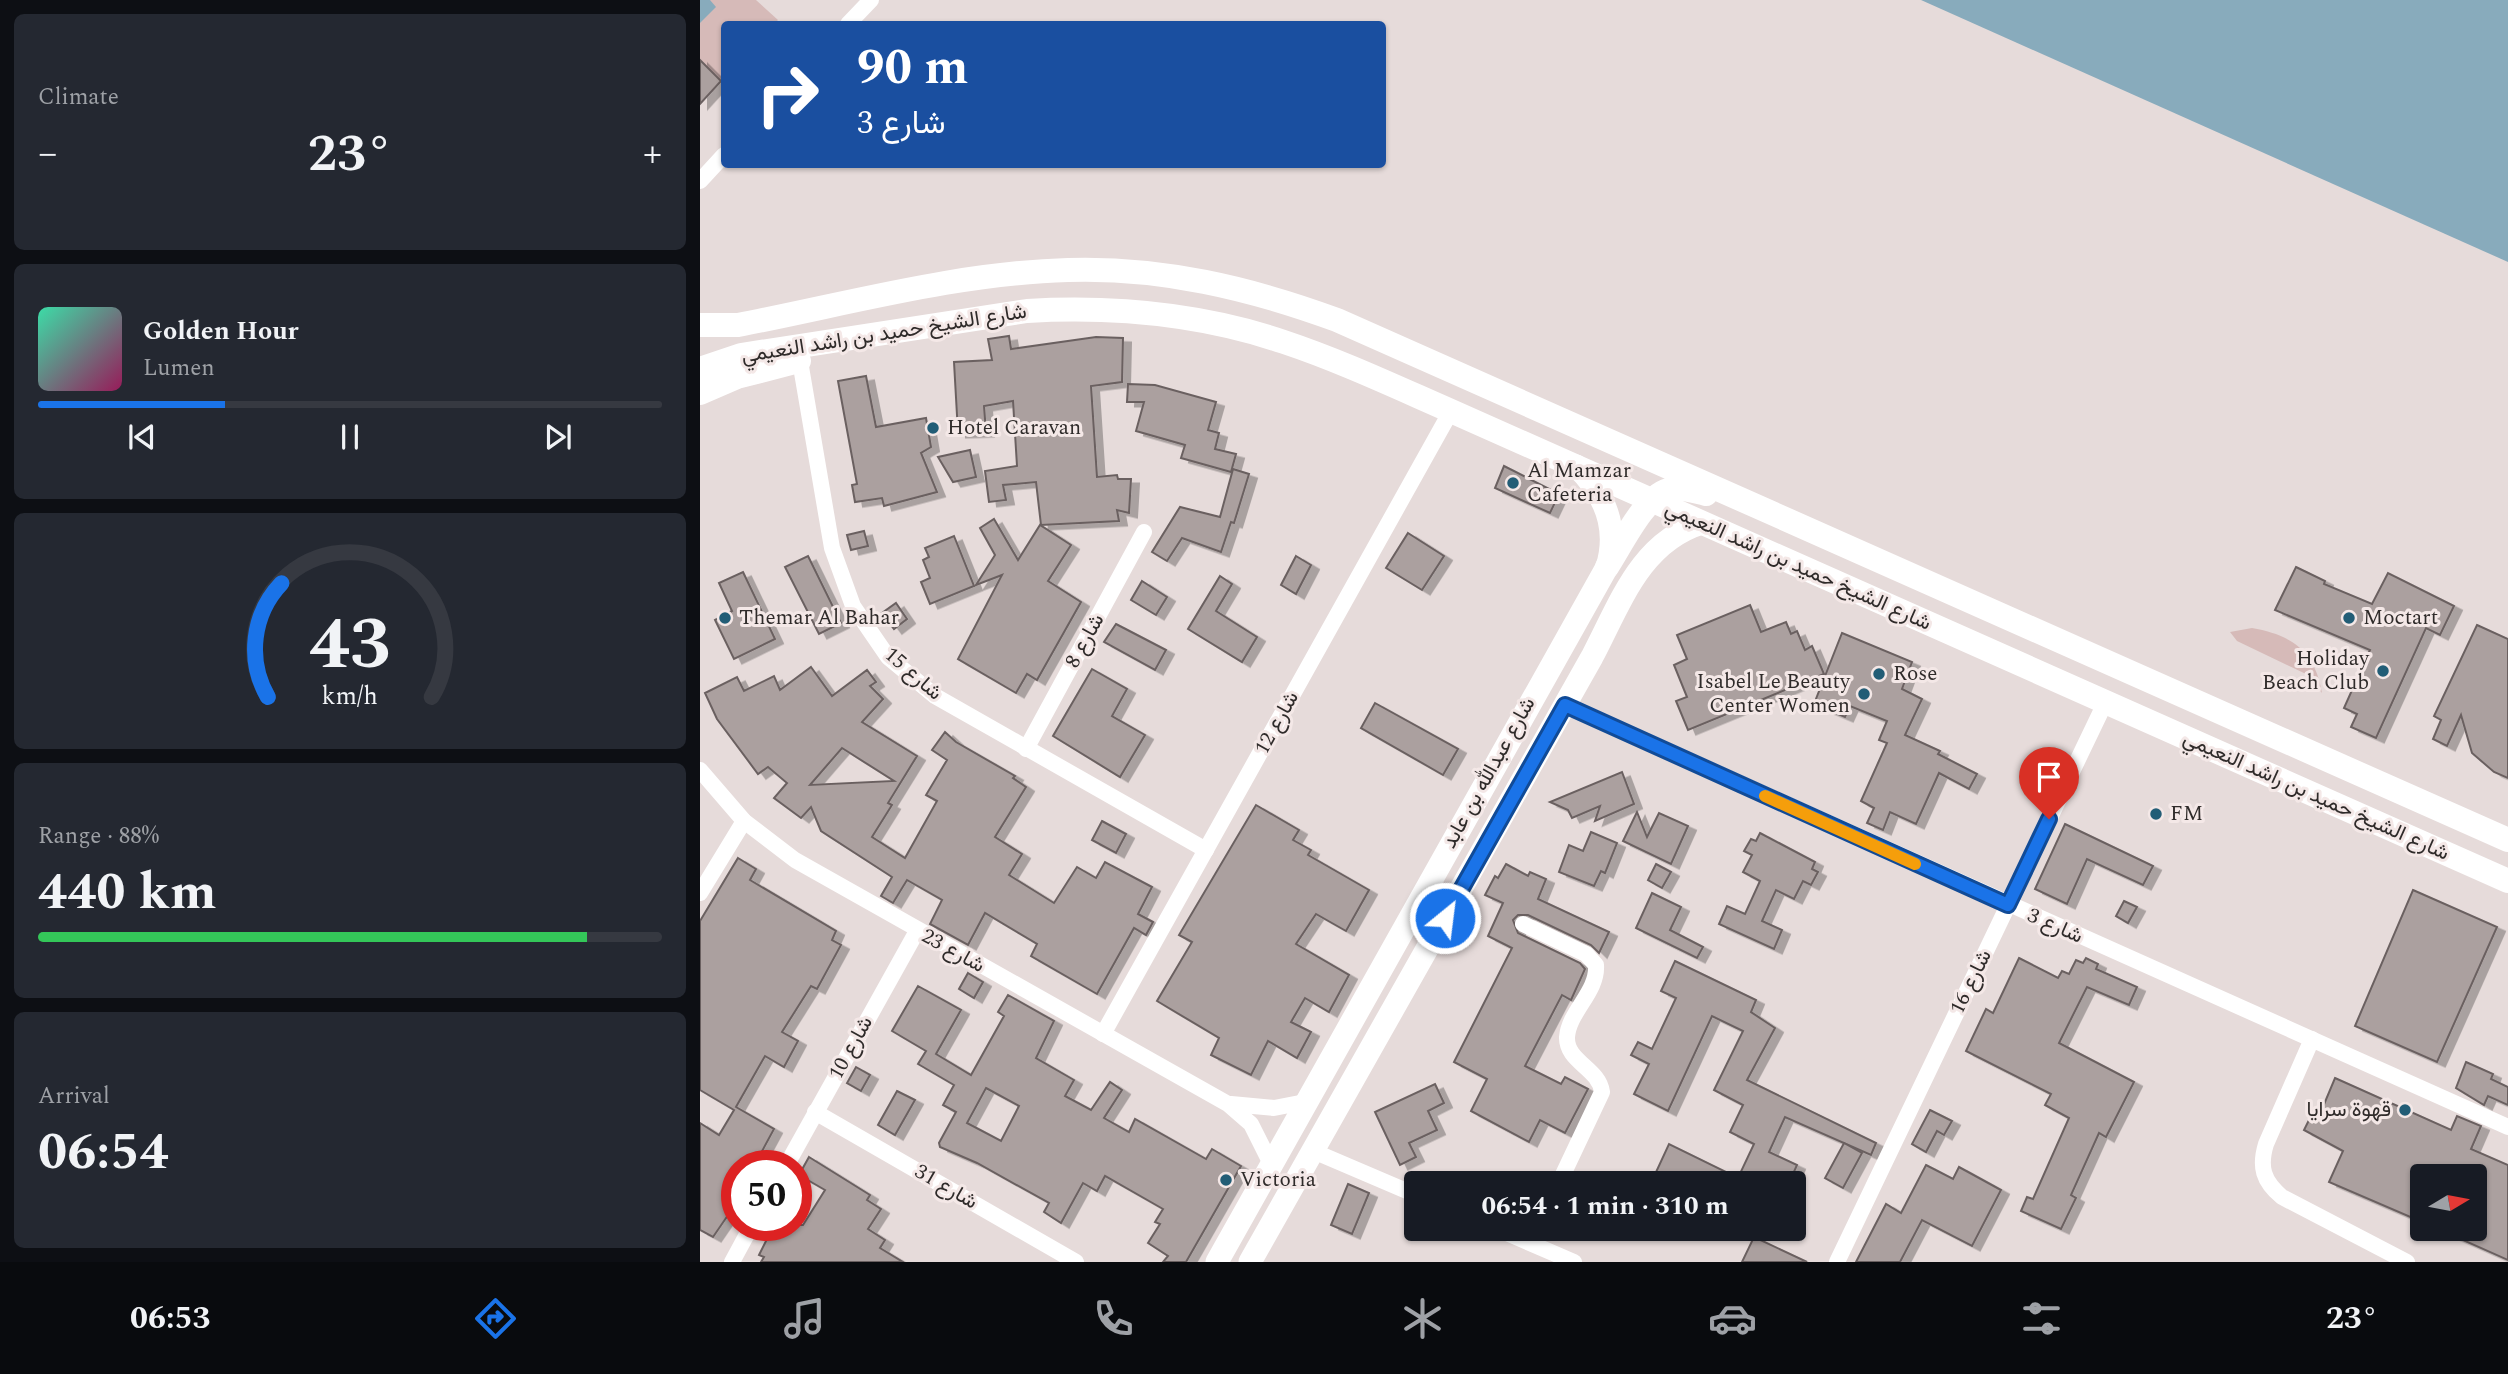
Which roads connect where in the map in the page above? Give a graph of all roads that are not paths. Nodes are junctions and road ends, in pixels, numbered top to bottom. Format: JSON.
{"nodes":[{"id":1,"x":871,"y":0,"type":"edge"},
{"id":2,"x":851,"y":21,"type":"edge"},
{"id":3,"x":721,"y":158,"type":"edge"},
{"id":4,"x":700,"y":181,"type":"edge"},
{"id":5,"x":700,"y":325,"type":"edge"},
{"id":6,"x":890,"y":330,"type":"junction"},
{"id":7,"x":800,"y":361,"type":"junction"},
{"id":8,"x":700,"y":369,"type":"edge"},
{"id":9,"x":700,"y":393,"type":"edge"},
{"id":10,"x":1451,"y":411,"type":"junction"},
{"id":11,"x":1576,"y":466,"type":"junction"},
{"id":12,"x":1737,"y":498,"type":"junction"},
{"id":13,"x":1652,"y":500,"type":"junction"},
{"id":14,"x":1702,"y":523,"type":"junction"},
{"id":15,"x":1144,"y":532,"type":"dead end"},
{"id":16,"x":1607,"y":566,"type":"junction"},
{"id":17,"x":1564,"y":639,"type":"junction"},
{"id":18,"x":1592,"y":657,"type":"junction"},
{"id":19,"x":2105,"y":703,"type":"junction"},
{"id":20,"x":1565,"y":705,"type":"junction"},
{"id":21,"x":1026,"y":750,"type":"junction"},
{"id":22,"x":700,"y":770,"type":"edge"},
{"id":23,"x":744,"y":821,"type":"junction"},
{"id":24,"x":2508,"y":840,"type":"edge"},
{"id":25,"x":1206,"y":850,"type":"junction"},
{"id":26,"x":2508,"y":881,"type":"edge"},
{"id":27,"x":700,"y":893,"type":"edge"},
{"id":28,"x":2008,"y":905,"type":"junction"},
{"id":29,"x":1523,"y":924,"type":"dead end"},
{"id":30,"x":917,"y":931,"type":"junction"},
{"id":31,"x":1103,"y":1034,"type":"junction"},
{"id":32,"x":2312,"y":1039,"type":"junction"},
{"id":33,"x":1336,"y":1045,"type":"junction"},
{"id":34,"x":1365,"y":1060,"type":"junction"},
{"id":35,"x":1305,"y":1102,"type":"junction"},
{"id":36,"x":1228,"y":1104,"type":"junction"},
{"id":37,"x":815,"y":1112,"type":"junction"},
{"id":38,"x":2508,"y":1127,"type":"edge"},
{"id":39,"x":795,"y":1150,"type":"edge"},
{"id":40,"x":1313,"y":1151,"type":"junction"},
{"id":41,"x":1271,"y":1164,"type":"junction"},
{"id":42,"x":1565,"y":1171,"type":"edge"},
{"id":43,"x":1404,"y":1190,"type":"edge"},
{"id":44,"x":1235,"y":1229,"type":"junction"},
{"id":45,"x":743,"y":1241,"type":"edge"},
{"id":46,"x":1541,"y":1241,"type":"edge"},
{"id":47,"x":1256,"y":1252,"type":"edge"},
{"id":48,"x":732,"y":1262,"type":"edge"},
{"id":49,"x":1076,"y":1262,"type":"edge"},
{"id":50,"x":1217,"y":1262,"type":"edge"},
{"id":51,"x":1574,"y":1262,"type":"edge"},
{"id":52,"x":1837,"y":1262,"type":"edge"},
{"id":53,"x":2407,"y":1262,"type":"edge"}],
"edges":[{"from":1,"to":2,"type":"street"},
{"from":3,"to":4,"type":"street"},
{"from":5,"to":12,"type":"main road","name":"شارع الشيخ حميد بن راشد النعيمي"},
{"from":6,"to":7,"type":"main road"},
{"from":6,"to":8,"type":"main road","name":"شارع الشيخ حميد بن راشد النعيمي"},
{"from":6,"to":10,"type":"main road","name":"شارع الشيخ حميد بن راشد النعيمي"},
{"from":7,"to":9,"type":"main road"},
{"from":7,"to":21,"type":"street","name":"شارع 15"},
{"from":10,"to":11,"type":"main road","name":"شارع الشيخ حميد بن راشد النعيمي"},
{"from":10,"to":25,"type":"street","name":"شارع 12"},
{"from":11,"to":13,"type":"main road","name":"شارع الشيخ حميد بن راشد النعيمي"},
{"from":11,"to":16,"type":"main road","name":"شارع عبدالله بن عابد"},
{"from":12,"to":13,"type":"main road"},
{"from":12,"to":24,"type":"main road","name":"شارع الشيخ حميد بن راشد النعيمي"},
{"from":13,"to":14,"type":"main road","name":"شارع الشيخ حميد بن راشد النعيمي"},
{"from":13,"to":16,"type":"main road"},
{"from":14,"to":18,"type":"main road","name":"شارع عبدالله بن عابد"},
{"from":14,"to":19,"type":"main road","name":"شارع الشيخ حميد بن راشد النعيمي"},
{"from":15,"to":21,"type":"street","name":"شارع 8"},
{"from":16,"to":17,"type":"main road","name":"شارع عبدالله بن عابد"},
{"from":17,"to":18,"type":"main road"},
{"from":17,"to":33,"type":"main road","name":"شارع عبدالله بن عابد"},
{"from":18,"to":20,"type":"main road","name":"شارع عبدالله بن عابد"},
{"from":19,"to":26,"type":"main road","name":"شارع الشيخ حميد بن راشد النعيمي"},
{"from":19,"to":28,"type":"street","name":"شارع 16"},
{"from":20,"to":28,"type":"street","name":"شارع 3"},
{"from":20,"to":34,"type":"main road","name":"شارع عبدالله بن عابد"},
{"from":21,"to":25,"type":"street","name":"شارع 15"},
{"from":22,"to":23,"type":"street","name":"شارع 23"},
{"from":23,"to":27,"type":"street"},
{"from":23,"to":30,"type":"street","name":"شارع 23"},
{"from":25,"to":31,"type":"street","name":"شارع 12"},
{"from":28,"to":32,"type":"street","name":"شارع 3"},
{"from":28,"to":52,"type":"street","name":"شارع 16"},
{"from":29,"to":42,"type":"street"},
{"from":30,"to":31,"type":"street","name":"شارع 23"},
{"from":30,"to":37,"type":"street","name":"شارع 10"},
{"from":31,"to":36,"type":"street","name":"شارع 23"},
{"from":32,"to":38,"type":"street","name":"شارع 3"},
{"from":32,"to":53,"type":"street"},
{"from":33,"to":34,"type":"main road"},
{"from":33,"to":35,"type":"main road","name":"شارع عبدالله بن عابد"},
{"from":34,"to":40,"type":"main road","name":"شارع عبدالله بن عابد"},
{"from":35,"to":36,"type":"street","name":"شارع 23"},
{"from":35,"to":41,"type":"main road","name":"شارع عبدالله بن عابد"},
{"from":36,"to":41,"type":"street","name":"شارع 23"},
{"from":37,"to":39,"type":"street","name":"شارع 10"},
{"from":37,"to":49,"type":"street","name":"شارع 31"},
{"from":40,"to":43,"type":"street"},
{"from":40,"to":47,"type":"main road","name":"شارع عبدالله بن عابد"},
{"from":41,"to":44,"type":"main road","name":"شارع عبدالله بن عابد"},
{"from":44,"to":47,"type":"main road"},
{"from":44,"to":50,"type":"main road","name":"شارع عبدالله بن عابد"},
{"from":45,"to":48,"type":"street"},
{"from":46,"to":51,"type":"street"}]}
